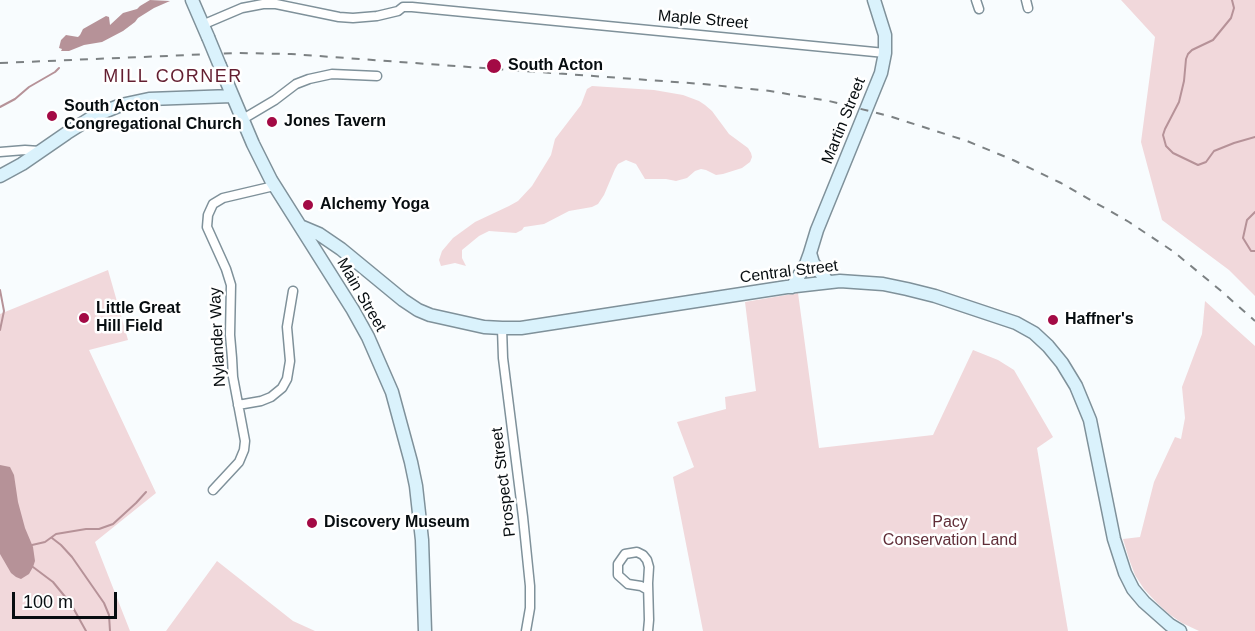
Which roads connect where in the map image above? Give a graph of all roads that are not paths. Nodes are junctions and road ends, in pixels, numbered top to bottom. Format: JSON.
{"nodes":[{"id":1,"x":192,"y":0,"type":"edge"},
{"id":2,"x":874,"y":0,"type":"edge"},
{"id":3,"x":405,"y":4,"type":"edge"},
{"id":4,"x":205,"y":31,"type":"junction"},
{"id":5,"x":885,"y":53,"type":"junction"},
{"id":6,"x":377,"y":76,"type":"dead end"},
{"id":7,"x":232,"y":96,"type":"junction"},
{"id":8,"x":243,"y":119,"type":"junction"},
{"id":9,"x":40,"y":151,"type":"junction"},
{"id":10,"x":0,"y":152,"type":"edge"},
{"id":11,"x":0,"y":176,"type":"edge"},
{"id":12,"x":274,"y":186,"type":"junction"},
{"id":13,"x":300,"y":226,"type":"junction"},
{"id":14,"x":810,"y":252,"type":"junction"},
{"id":15,"x":828,"y":282,"type":"junction"},
{"id":16,"x":792,"y":287,"type":"junction"},
{"id":17,"x":293,"y":291,"type":"dead end"},
{"id":18,"x":502,"y":328,"type":"junction"},
{"id":19,"x":238,"y":405,"type":"junction"},
{"id":20,"x":213,"y":490,"type":"dead end"},
{"id":21,"x":648,"y":590,"type":"junction"},
{"id":22,"x":425,"y":631,"type":"edge"},
{"id":23,"x":526,"y":631,"type":"edge"},
{"id":24,"x":648,"y":631,"type":"edge"},
{"id":25,"x":1180,"y":631,"type":"edge"}],
"edges":[{"from":1,"to":4,"type":"street","name":"Main Street"},
{"from":2,"to":5,"type":"street","name":"Martin Street"},
{"from":3,"to":4,"type":"street","name":"Maple Street"},
{"from":3,"to":5,"type":"street","name":"Maple Street"},
{"from":4,"to":7,"type":"street","name":"Main Street","bridge":true},
{"from":5,"to":14,"type":"street","name":"Martin Street"},
{"from":6,"to":8,"type":"street"},
{"from":7,"to":8,"type":"street","name":"Main Street"},
{"from":7,"to":9,"type":"street"},
{"from":8,"to":12,"type":"street","name":"Main Street"},
{"from":9,"to":10,"type":"street"},
{"from":9,"to":11,"type":"street"},
{"from":12,"to":13,"type":"street","name":"Main Street"},
{"from":12,"to":19,"type":"street","name":"Nylander Way"},
{"from":13,"to":18,"type":"street","name":"Central Street"},
{"from":13,"to":22,"type":"street","name":"Main Street"},
{"from":14,"to":15,"type":"street"},
{"from":14,"to":16,"type":"street","name":"Martin Street"},
{"from":15,"to":16,"type":"street","name":"Central Street"},
{"from":15,"to":25,"type":"street","name":"Central Street"},
{"from":16,"to":18,"type":"street","name":"Central Street"},
{"from":17,"to":19,"type":"street"},
{"from":18,"to":23,"type":"street","name":"Prospect Street"},
{"from":19,"to":20,"type":"street","name":"Nylander Way"},
{"from":21,"to":21,"type":"street"},
{"from":21,"to":24,"type":"street"}]}
